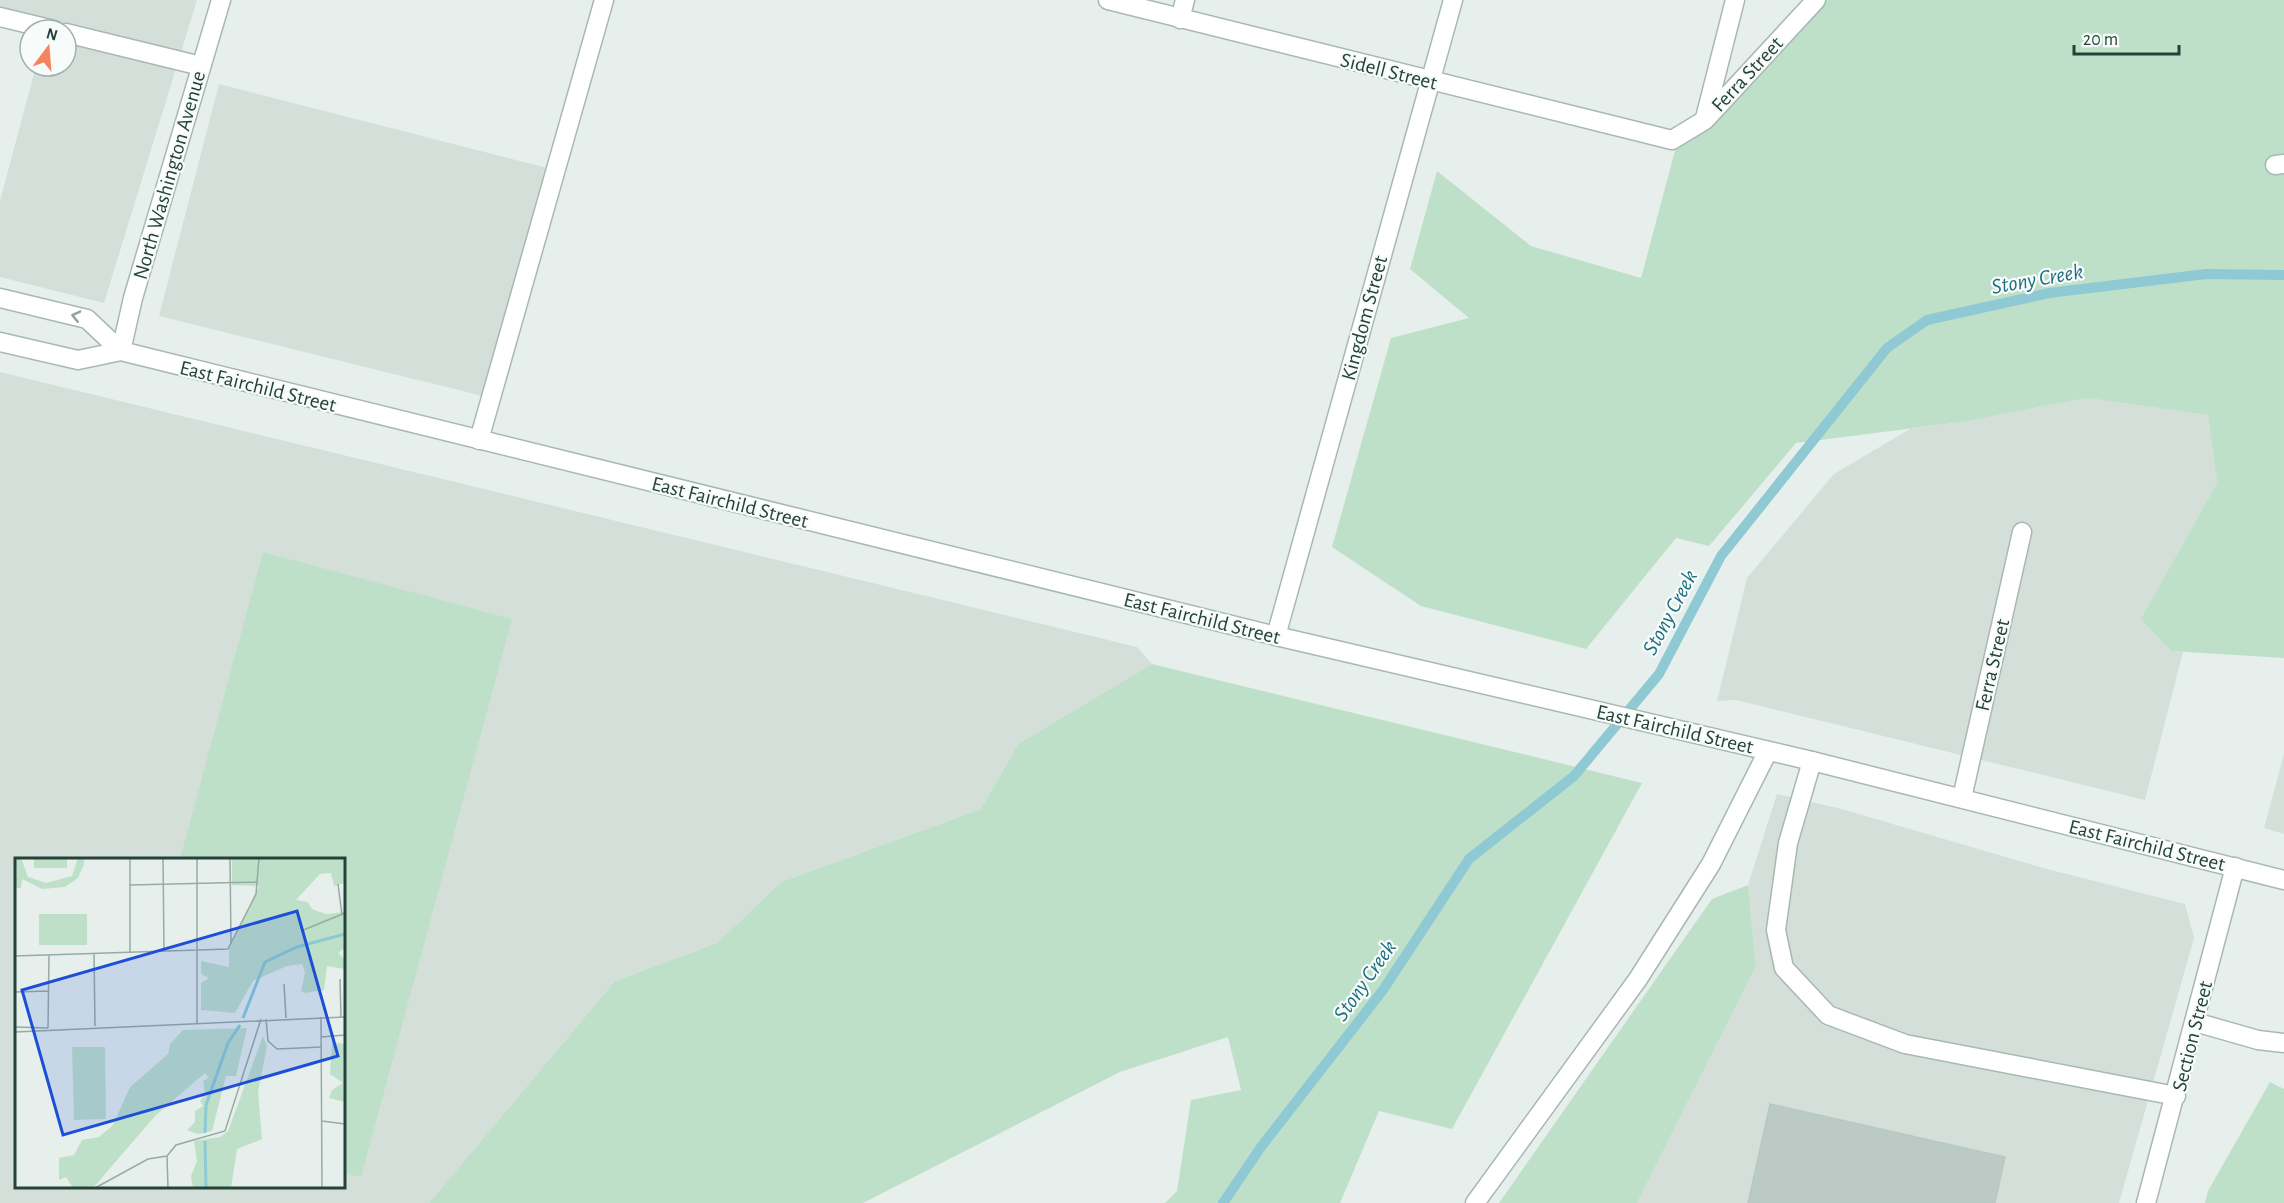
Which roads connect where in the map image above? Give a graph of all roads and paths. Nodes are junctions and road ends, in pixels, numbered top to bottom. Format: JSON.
{"nodes":[{"id":1,"x":221,"y":0,"type":"edge"},
{"id":2,"x":604,"y":0,"type":"edge"},
{"id":3,"x":1108,"y":0,"type":"edge"},
{"id":4,"x":1185,"y":0,"type":"edge"},
{"id":5,"x":1452,"y":0,"type":"edge"},
{"id":6,"x":1735,"y":0,"type":"edge"},
{"id":7,"x":1816,"y":0,"type":"edge"},
{"id":8,"x":0,"y":17,"type":"edge"},
{"id":9,"x":1180,"y":19,"type":"junction"},
{"id":10,"x":18,"y":21,"type":"edge"},
{"id":11,"x":78,"y":36,"type":"edge"},
{"id":12,"x":201,"y":66,"type":"junction"},
{"id":13,"x":1429,"y":81,"type":"junction"},
{"id":14,"x":1705,"y":120,"type":"junction"},
{"id":15,"x":1672,"y":140,"type":"joint"},
{"id":16,"x":0,"y":298,"type":"edge"},
{"id":17,"x":0,"y":342,"type":"edge"},
{"id":18,"x":121,"y":351,"type":"junction"},
{"id":19,"x":479,"y":440,"type":"junction"},
{"id":20,"x":2022,"y":532,"type":"dead end"},
{"id":21,"x":1276,"y":636,"type":"junction"},
{"id":22,"x":1768,"y":751,"type":"junction"},
{"id":23,"x":1812,"y":761,"type":"junction"},
{"id":24,"x":1962,"y":798,"type":"junction"},
{"id":25,"x":2235,"y":867,"type":"junction"},
{"id":26,"x":2284,"y":880,"type":"edge"},
{"id":27,"x":2195,"y":1022,"type":"junction"},
{"id":28,"x":2284,"y":1043,"type":"edge"},
{"id":29,"x":2176,"y":1096,"type":"junction"},
{"id":30,"x":1475,"y":1203,"type":"edge"},
{"id":31,"x":2146,"y":1203,"type":"edge"}],
"edges":[{"from":1,"to":12,"type":"street","name":"North Washington Avenue"},
{"from":2,"to":19,"type":"street"},
{"from":3,"to":9,"type":"street","name":"Sidell Street"},
{"from":4,"to":9,"type":"street"},
{"from":5,"to":13,"type":"street","name":"Kingdom Street"},
{"from":6,"to":14,"type":"street"},
{"from":7,"to":14,"type":"street","name":"Ferra Street"},
{"from":8,"to":10,"type":"street"},
{"from":9,"to":13,"type":"street","name":"Sidell Street"},
{"from":11,"to":12,"type":"street"},
{"from":12,"to":18,"type":"street","name":"North Washington Avenue"},
{"from":13,"to":15,"type":"street","name":"Sidell Street"},
{"from":13,"to":21,"type":"street","name":"Kingdom Street"},
{"from":14,"to":15,"type":"street","name":"Ferra Street"},
{"from":18,"to":16,"type":"street","name":"East Fairchild Street","one_way":true},
{"from":17,"to":18,"type":"street","name":"East Fairchild Street"},
{"from":18,"to":19,"type":"street","name":"East Fairchild Street"},
{"from":19,"to":21,"type":"street","name":"East Fairchild Street"},
{"from":20,"to":24,"type":"street","name":"Ferra Street"},
{"from":21,"to":22,"type":"street","name":"East Fairchild Street"},
{"from":22,"to":23,"type":"street","name":"East Fairchild Street"},
{"from":22,"to":30,"type":"street"},
{"from":23,"to":24,"type":"street","name":"East Fairchild Street"},
{"from":23,"to":29,"type":"street"},
{"from":24,"to":25,"type":"street","name":"East Fairchild Street"},
{"from":25,"to":26,"type":"street","name":"East Fairchild Street"},
{"from":25,"to":27,"type":"street","name":"Section Street"},
{"from":27,"to":28,"type":"street"},
{"from":27,"to":29,"type":"street","name":"Section Street"},
{"from":29,"to":31,"type":"street","name":"Section Street"}]}
